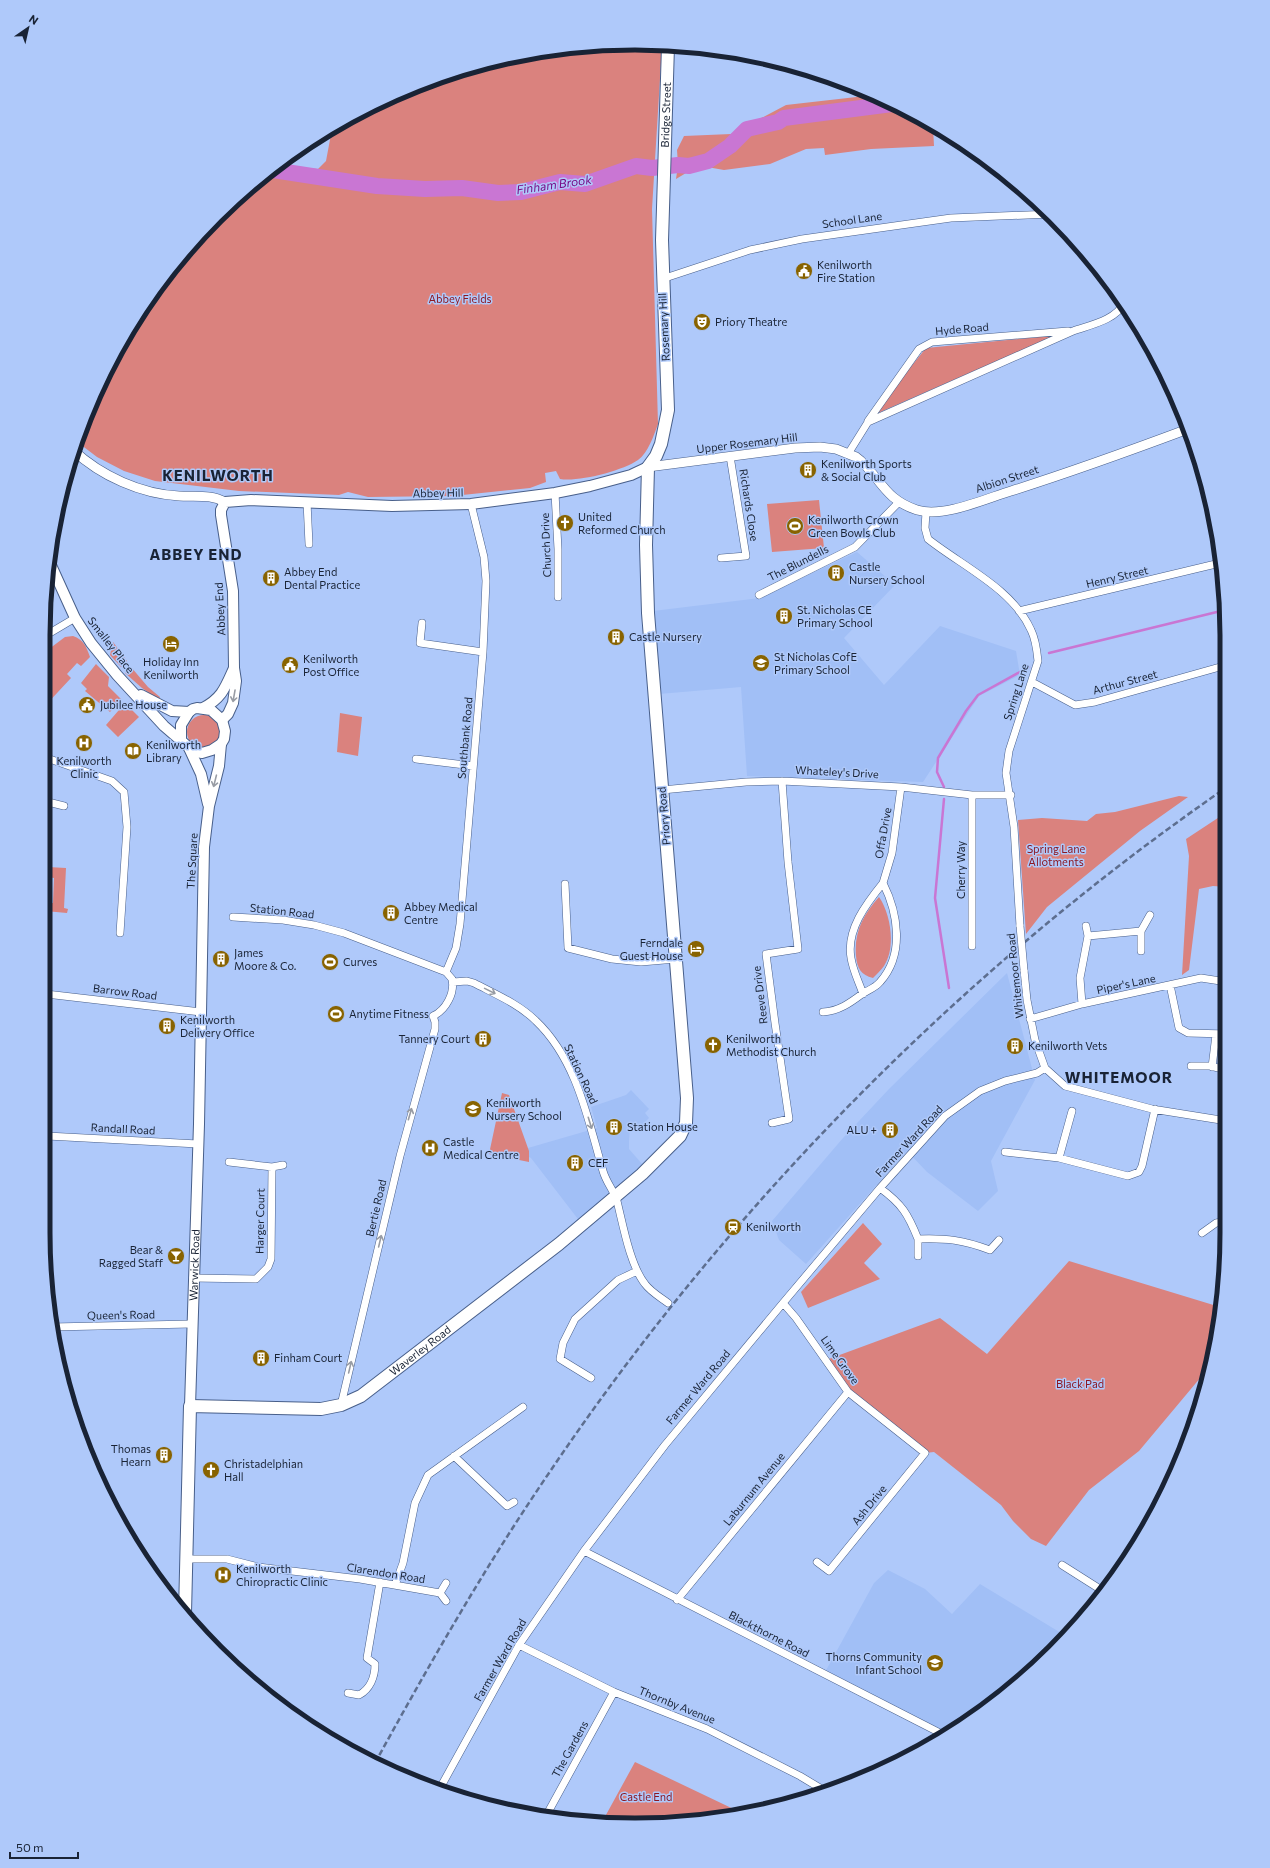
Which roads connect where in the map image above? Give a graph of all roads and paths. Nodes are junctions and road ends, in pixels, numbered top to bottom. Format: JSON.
{"nodes":[{"id":1,"x":668,"y":51,"type":"edge"},
{"id":2,"x":663,"y":182,"type":"joint"},
{"id":3,"x":1042,"y":214,"type":"edge"},
{"id":4,"x":662,"y":278,"type":"junction"},
{"id":5,"x":1120,"y":308,"type":"edge"},
{"id":6,"x":1073,"y":331,"type":"junction"},
{"id":7,"x":868,"y":422,"type":"junction"},
{"id":8,"x":1183,"y":431,"type":"edge"},
{"id":9,"x":848,"y":454,"type":"junction"},
{"id":10,"x":79,"y":455,"type":"edge"},
{"id":11,"x":730,"y":456,"type":"junction"},
{"id":12,"x":648,"y":467,"type":"junction"},
{"id":13,"x":555,"y":494,"type":"junction"},
{"id":14,"x":225,"y":502,"type":"junction"},
{"id":15,"x":307,"y":502,"type":"junction"},
{"id":16,"x":899,"y":502,"type":"junction"},
{"id":17,"x":471,"y":504,"type":"junction"},
{"id":18,"x":926,"y":512,"type":"junction"},
{"id":19,"x":309,"y":544,"type":"dead end"},
{"id":20,"x":721,"y":558,"type":"dead end"},
{"id":21,"x":1216,"y":565,"type":"edge"},
{"id":22,"x":54,"y":571,"type":"edge"},
{"id":23,"x":759,"y":594,"type":"dead end"},
{"id":24,"x":558,"y":596,"type":"dead end"},
{"id":25,"x":1019,"y":611,"type":"junction"},
{"id":26,"x":75,"y":618,"type":"junction"},
{"id":27,"x":422,"y":623,"type":"dead end"},
{"id":28,"x":50,"y":633,"type":"edge"},
{"id":29,"x":483,"y":652,"type":"junction"},
{"id":30,"x":1220,"y":667,"type":"edge"},
{"id":31,"x":234,"y":668,"type":"junction"},
{"id":32,"x":1032,"y":682,"type":"junction"},
{"id":33,"x":134,"y":692,"type":"junction"},
{"id":34,"x":202,"y":708,"type":"junction"},
{"id":35,"x":189,"y":712,"type":"junction"},
{"id":36,"x":222,"y":720,"type":"junction"},
{"id":37,"x":181,"y":739,"type":"junction"},
{"id":38,"x":223,"y":742,"type":"junction"},
{"id":39,"x":188,"y":748,"type":"junction"},
{"id":40,"x":50,"y":759,"type":"edge"},
{"id":41,"x":416,"y":759,"type":"dead end"},
{"id":42,"x":473,"y":766,"type":"junction"},
{"id":43,"x":782,"y":781,"type":"junction"},
{"id":44,"x":901,"y":787,"type":"junction"},
{"id":45,"x":662,"y":790,"type":"junction"},
{"id":46,"x":972,"y":795,"type":"junction"},
{"id":47,"x":1011,"y":795,"type":"junction"},
{"id":48,"x":50,"y":802,"type":"edge"},
{"id":49,"x":64,"y":806,"type":"dead end"},
{"id":50,"x":208,"y":806,"type":"junction"},
{"id":51,"x":883,"y":882,"type":"junction"},
{"id":52,"x":565,"y":884,"type":"dead end"},
{"id":53,"x":1150,"y":915,"type":"dead end"},
{"id":54,"x":202,"y":917,"type":"joint"},
{"id":55,"x":233,"y":917,"type":"dead end"},
{"id":56,"x":1020,"y":926,"type":"joint"},
{"id":57,"x":1086,"y":926,"type":"dead end"},
{"id":58,"x":1141,"y":931,"type":"junction"},
{"id":59,"x":120,"y":933,"type":"dead end"},
{"id":60,"x":1088,"y":936,"type":"junction"},
{"id":61,"x":972,"y":946,"type":"dead end"},
{"id":62,"x":1141,"y":951,"type":"dead end"},
{"id":63,"x":676,"y":959,"type":"junction"},
{"id":64,"x":446,"y":972,"type":"junction"},
{"id":65,"x":1220,"y":981,"type":"edge"},
{"id":66,"x":453,"y":982,"type":"junction"},
{"id":67,"x":1170,"y":985,"type":"junction"},
{"id":68,"x":50,"y":994,"type":"edge"},
{"id":69,"x":863,"y":994,"type":"junction"},
{"id":70,"x":1082,"y":1004,"type":"junction"},
{"id":71,"x":201,"y":1012,"type":"junction"},
{"id":72,"x":824,"y":1012,"type":"dead end"},
{"id":73,"x":1030,"y":1019,"type":"junction"},
{"id":74,"x":1216,"y":1035,"type":"junction"},
{"id":75,"x":1220,"y":1035,"type":"edge"},
{"id":76,"x":1191,"y":1066,"type":"dead end"},
{"id":77,"x":1212,"y":1067,"type":"junction"},
{"id":78,"x":1045,"y":1068,"type":"junction"},
{"id":79,"x":1220,"y":1069,"type":"edge"},
{"id":80,"x":1155,"y":1109,"type":"junction"},
{"id":81,"x":1072,"y":1111,"type":"dead end"},
{"id":82,"x":1220,"y":1120,"type":"edge"},
{"id":83,"x":772,"y":1123,"type":"dead end"},
{"id":84,"x":50,"y":1136,"type":"edge"},
{"id":85,"x":198,"y":1144,"type":"junction"},
{"id":86,"x":1005,"y":1152,"type":"dead end"},
{"id":87,"x":661,"y":1156,"type":"joint"},
{"id":88,"x":1059,"y":1158,"type":"junction"},
{"id":89,"x":229,"y":1162,"type":"dead end"},
{"id":90,"x":283,"y":1165,"type":"dead end"},
{"id":91,"x":272,"y":1167,"type":"junction"},
{"id":92,"x":880,"y":1188,"type":"junction"},
{"id":93,"x":616,"y":1197,"type":"junction"},
{"id":94,"x":1220,"y":1222,"type":"edge"},
{"id":95,"x":1202,"y":1233,"type":"dead end"},
{"id":96,"x":918,"y":1239,"type":"junction"},
{"id":97,"x":1000,"y":1240,"type":"dead end"},
{"id":98,"x":918,"y":1256,"type":"dead end"},
{"id":99,"x":637,"y":1271,"type":"junction"},
{"id":100,"x":193,"y":1278,"type":"junction"},
{"id":101,"x":668,"y":1303,"type":"dead end"},
{"id":102,"x":783,"y":1303,"type":"junction"},
{"id":103,"x":191,"y":1324,"type":"junction"},
{"id":104,"x":58,"y":1327,"type":"edge"},
{"id":105,"x":591,"y":1378,"type":"dead end"},
{"id":106,"x":848,"y":1392,"type":"junction"},
{"id":107,"x":341,"y":1405,"type":"junction"},
{"id":108,"x":190,"y":1406,"type":"junction"},
{"id":109,"x":523,"y":1407,"type":"dead end"},
{"id":110,"x":925,"y":1453,"type":"joint"},
{"id":111,"x":454,"y":1456,"type":"junction"},
{"id":112,"x":514,"y":1502,"type":"dead end"},
{"id":113,"x":584,"y":1551,"type":"junction"},
{"id":114,"x":186,"y":1559,"type":"junction"},
{"id":115,"x":817,"y":1562,"type":"dead end"},
{"id":116,"x":1062,"y":1565,"type":"dead end"},
{"id":117,"x":380,"y":1582,"type":"junction"},
{"id":118,"x":446,"y":1583,"type":"dead end"},
{"id":119,"x":395,"y":1585,"type":"junction"},
{"id":120,"x":1099,"y":1589,"type":"edge"},
{"id":121,"x":440,"y":1593,"type":"junction"},
{"id":122,"x":677,"y":1600,"type":"junction"},
{"id":123,"x":446,"y":1601,"type":"dead end"},
{"id":124,"x":185,"y":1607,"type":"edge"},
{"id":125,"x":519,"y":1645,"type":"junction"},
{"id":126,"x":614,"y":1692,"type":"junction"},
{"id":127,"x":348,"y":1693,"type":"dead end"},
{"id":128,"x":939,"y":1733,"type":"edge"},
{"id":129,"x":442,"y":1785,"type":"edge"},
{"id":130,"x":820,"y":1788,"type":"edge"},
{"id":131,"x":549,"y":1811,"type":"edge"}],
"edges":[{"from":1,"to":2,"type":"main road","name":"Bridge Street"},
{"from":2,"to":4,"type":"main road","name":"Rosemary Hill"},
{"from":3,"to":4,"type":"street","name":"School Lane"},
{"from":4,"to":12,"type":"main road","name":"Rosemary Hill"},
{"from":5,"to":6,"type":"street","name":"Hyde Road"},
{"from":6,"to":7,"type":"street","name":"Hyde Road"},
{"from":6,"to":7,"type":"street","name":"Hyde Road"},
{"from":7,"to":9,"type":"street","name":"Hyde Road"},
{"from":8,"to":18,"type":"street","name":"Albion Street"},
{"from":9,"to":11,"type":"street","name":"Upper Rosemary Hill"},
{"from":9,"to":16,"type":"street","name":"Albion Street"},
{"from":10,"to":14,"type":"street"},
{"from":11,"to":12,"type":"street","name":"Upper Rosemary Hill"},
{"from":11,"to":20,"type":"street","name":"Richards Close"},
{"from":12,"to":13,"type":"main road","name":"Abbey Hill"},
{"from":12,"to":45,"type":"main road","name":"Priory Road"},
{"from":13,"to":17,"type":"main road","name":"Abbey Hill"},
{"from":13,"to":24,"type":"street","name":"Church Drive"},
{"from":14,"to":15,"type":"main road","name":"Abbey Hill"},
{"from":14,"to":31,"type":"main road","name":"Abbey End"},
{"from":15,"to":17,"type":"main road","name":"Abbey Hill"},
{"from":15,"to":19,"type":"street"},
{"from":16,"to":18,"type":"street","name":"Albion Street"},
{"from":16,"to":23,"type":"street","name":"The Blundells"},
{"from":17,"to":29,"type":"street","name":"Southbank Road"},
{"from":18,"to":25,"type":"street","name":"Spring Lane"},
{"from":21,"to":25,"type":"street","name":"Henry Street"},
{"from":22,"to":26,"type":"main road","name":"Smalley Place"},
{"from":25,"to":32,"type":"street","name":"Spring Lane"},
{"from":26,"to":28,"type":"street"},
{"from":26,"to":33,"type":"main road","name":"Smalley Place"},
{"from":27,"to":29,"type":"street"},
{"from":29,"to":42,"type":"street","name":"Southbank Road"},
{"from":30,"to":32,"type":"street","name":"Arthur Street"},
{"from":31,"to":34,"type":"main road","name":"Abbey End"},
{"from":31,"to":36,"type":"main road","name":"Abbey End","one_way":true},
{"from":32,"to":47,"type":"street","name":"Spring Lane"},
{"from":33,"to":35,"type":"main road","name":"Smalley Place"},
{"from":33,"to":37,"type":"main road","name":"Smalley Place"},
{"from":34,"to":35,"type":"main road"},
{"from":34,"to":36,"type":"main road"},
{"from":35,"to":37,"type":"main road"},
{"from":36,"to":38,"type":"main road"},
{"from":37,"to":39,"type":"main road"},
{"from":38,"to":39,"type":"main road"},
{"from":38,"to":50,"type":"main road","name":"The Square","one_way":true},
{"from":39,"to":50,"type":"main road","name":"The Square"},
{"from":40,"to":59,"type":"street"},
{"from":41,"to":42,"type":"street"},
{"from":42,"to":64,"type":"street","name":"Southbank Road"},
{"from":43,"to":44,"type":"street","name":"Whateley's Drive"},
{"from":43,"to":45,"type":"street","name":"Whateley's Drive"},
{"from":43,"to":83,"type":"street","name":"Reeve Drive"},
{"from":44,"to":46,"type":"street","name":"Whateley's Drive"},
{"from":44,"to":51,"type":"street","name":"Offa Drive"},
{"from":45,"to":63,"type":"main road","name":"Priory Road"},
{"from":46,"to":47,"type":"street","name":"Whateley's Drive"},
{"from":46,"to":61,"type":"street","name":"Cherry Way"},
{"from":47,"to":56,"type":"street","name":"Spring Lane"},
{"from":48,"to":49,"type":"street"},
{"from":50,"to":54,"type":"main road","name":"The Square"},
{"from":51,"to":69,"type":"street","name":"Offa Drive"},
{"from":51,"to":69,"type":"street"},
{"from":52,"to":63,"type":"street"},
{"from":53,"to":58,"type":"street"},
{"from":54,"to":71,"type":"main road","name":"Warwick Road"},
{"from":55,"to":64,"type":"street","name":"Station Road"},
{"from":56,"to":73,"type":"street","name":"Whitemoor Road","bridge":true},
{"from":57,"to":60,"type":"street"},
{"from":58,"to":60,"type":"street"},
{"from":58,"to":62,"type":"street"},
{"from":60,"to":70,"type":"street"},
{"from":63,"to":87,"type":"main road","name":"Priory Road"},
{"from":64,"to":66,"type":"street"},
{"from":65,"to":67,"type":"street","name":"Piper's Lane"},
{"from":66,"to":93,"type":"street","name":"Station Road","one_way":true},
{"from":107,"to":66,"type":"street","name":"Bertie Road","one_way":true},
{"from":67,"to":70,"type":"street","name":"Piper's Lane"},
{"from":67,"to":74,"type":"street"},
{"from":68,"to":71,"type":"street","name":"Barrow Road"},
{"from":69,"to":72,"type":"street"},
{"from":70,"to":73,"type":"street","name":"Piper's Lane"},
{"from":71,"to":85,"type":"main road","name":"Warwick Road"},
{"from":73,"to":78,"type":"street","name":"Whitemoor Road"},
{"from":74,"to":75,"type":"street"},
{"from":74,"to":77,"type":"street"},
{"from":76,"to":77,"type":"street"},
{"from":77,"to":79,"type":"street"},
{"from":78,"to":80,"type":"street","name":"Whitemoor Road"},
{"from":78,"to":92,"type":"street","name":"Farmer Ward Road"},
{"from":80,"to":82,"type":"street","name":"Whitemoor Road"},
{"from":80,"to":88,"type":"street"},
{"from":81,"to":88,"type":"street"},
{"from":84,"to":85,"type":"street","name":"Randall Road"},
{"from":85,"to":100,"type":"main road","name":"Warwick Road"},
{"from":86,"to":88,"type":"street"},
{"from":87,"to":93,"type":"main road","name":"Waverley Road"},
{"from":89,"to":91,"type":"street"},
{"from":90,"to":91,"type":"street"},
{"from":91,"to":100,"type":"street","name":"Harger Court"},
{"from":92,"to":96,"type":"street"},
{"from":92,"to":102,"type":"street","name":"Farmer Ward Road"},
{"from":93,"to":99,"type":"street","name":"Station Road"},
{"from":93,"to":107,"type":"main road","name":"Waverley Road"},
{"from":94,"to":95,"type":"street"},
{"from":96,"to":97,"type":"street"},
{"from":96,"to":98,"type":"street"},
{"from":99,"to":101,"type":"street","name":"Station Road"},
{"from":99,"to":105,"type":"street"},
{"from":100,"to":103,"type":"main road","name":"Warwick Road"},
{"from":102,"to":106,"type":"street","name":"Lime Grove"},
{"from":102,"to":113,"type":"street","name":"Farmer Ward Road"},
{"from":103,"to":104,"type":"street","name":"Queen's Road"},
{"from":103,"to":108,"type":"main road","name":"Warwick Road"},
{"from":106,"to":110,"type":"street","name":"Lime Grove"},
{"from":106,"to":122,"type":"street","name":"Laburnum Avenue"},
{"from":107,"to":108,"type":"main road","name":"Waverley Road"},
{"from":108,"to":114,"type":"main road","name":"Warwick Road"},
{"from":109,"to":111,"type":"street"},
{"from":110,"to":115,"type":"street","name":"Ash Drive"},
{"from":111,"to":112,"type":"street"},
{"from":111,"to":119,"type":"street"},
{"from":113,"to":122,"type":"street","name":"Blackthorne Road"},
{"from":113,"to":125,"type":"street","name":"Farmer Ward Road"},
{"from":114,"to":117,"type":"street","name":"Clarendon Road"},
{"from":114,"to":124,"type":"main road","name":"Warwick Road"},
{"from":116,"to":120,"type":"street"},
{"from":117,"to":119,"type":"street","name":"Clarendon Road"},
{"from":117,"to":127,"type":"street"},
{"from":118,"to":121,"type":"street"},
{"from":119,"to":121,"type":"street","name":"Clarendon Road"},
{"from":121,"to":123,"type":"street"},
{"from":122,"to":128,"type":"street","name":"Blackthorne Road"},
{"from":125,"to":126,"type":"street","name":"Thornby Avenue"},
{"from":125,"to":129,"type":"street","name":"Farmer Ward Road"},
{"from":126,"to":130,"type":"street","name":"Thornby Avenue"},
{"from":126,"to":131,"type":"street","name":"The Gardens"}]}
